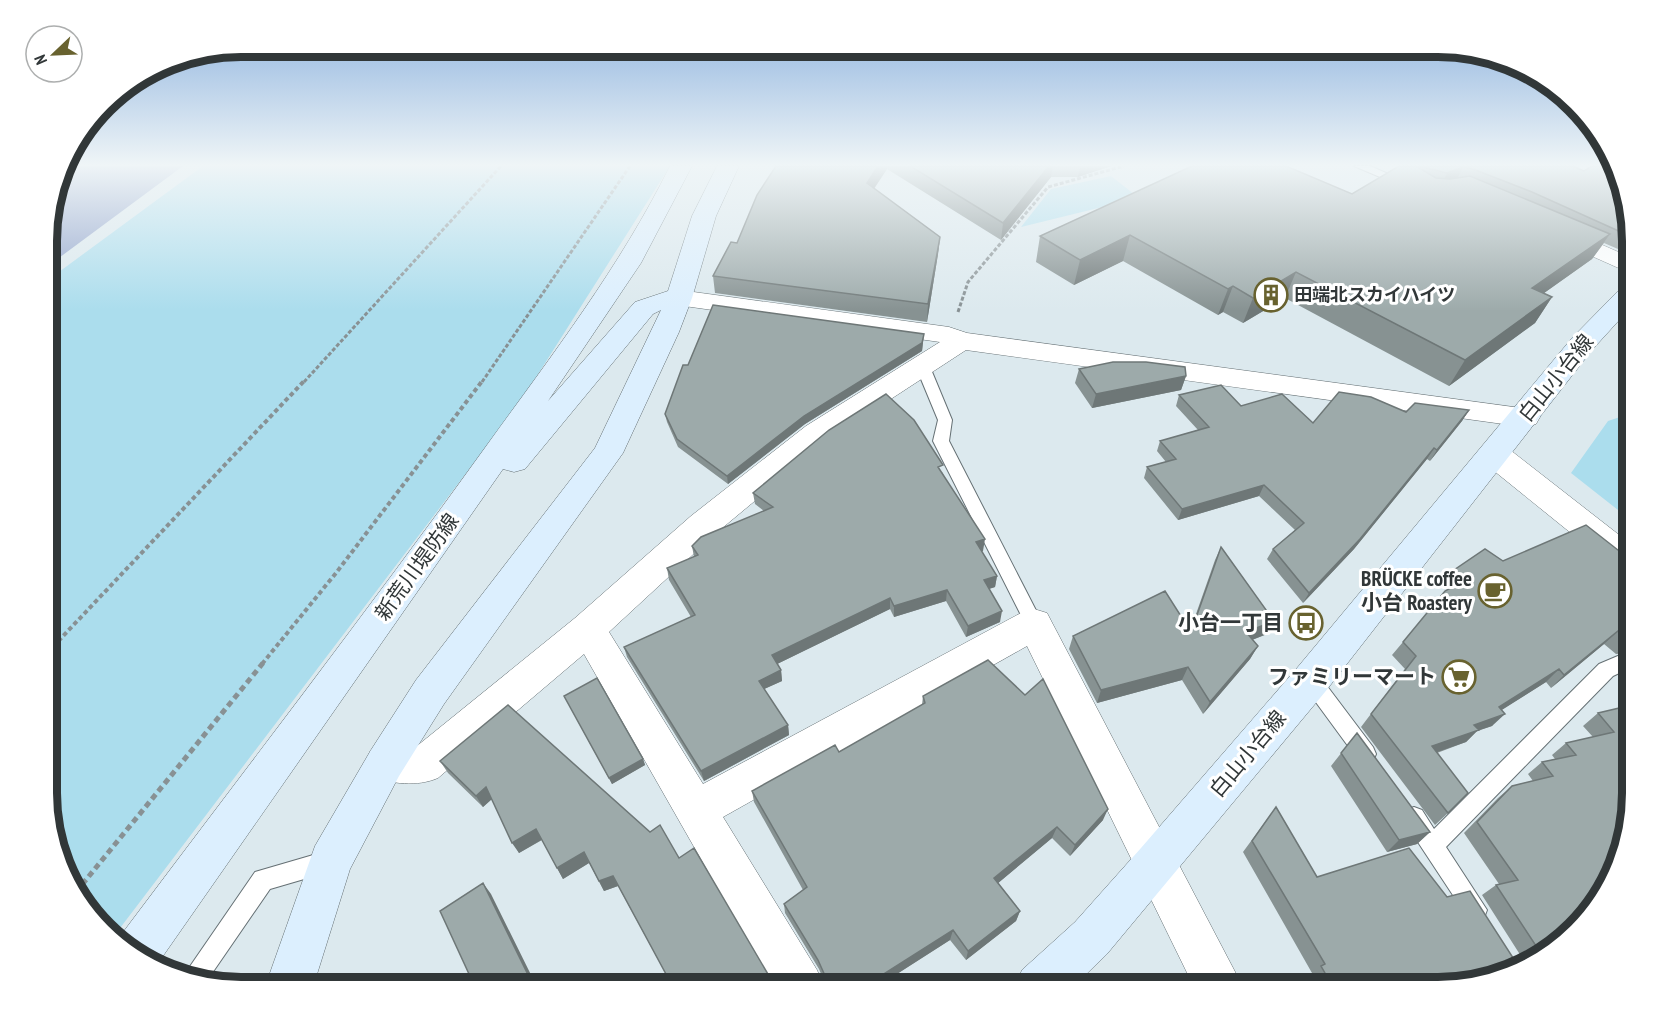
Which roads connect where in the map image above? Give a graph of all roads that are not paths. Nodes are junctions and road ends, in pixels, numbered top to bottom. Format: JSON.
{"nodes":[{"id":1,"x":657,"y":214,"type":"edge"},
{"id":2,"x":705,"y":214,"type":"edge"},
{"id":3,"x":1536,"y":222,"type":"edge"},
{"id":4,"x":1622,"y":262,"type":"edge"},
{"id":5,"x":680,"y":298,"type":"junction"},
{"id":6,"x":1622,"y":302,"type":"edge"},
{"id":7,"x":955,"y":338,"type":"junction"},
{"id":8,"x":922,"y":367,"type":"junction"},
{"id":9,"x":1525,"y":417,"type":"junction"},
{"id":10,"x":1494,"y":454,"type":"junction"},
{"id":11,"x":450,"y":522,"type":"junction"},
{"id":12,"x":1622,"y":556,"type":"edge"},
{"id":13,"x":1034,"y":624,"type":"junction"},
{"id":14,"x":588,"y":629,"type":"junction"},
{"id":15,"x":1622,"y":663,"type":"edge"},
{"id":16,"x":1311,"y":680,"type":"junction"},
{"id":17,"x":385,"y":763,"type":"junction"},
{"id":18,"x":1376,"y":768,"type":"edge"},
{"id":19,"x":1398,"y":796,"type":"edge"},
{"id":20,"x":695,"y":810,"type":"junction"},
{"id":21,"x":1434,"y":844,"type":"junction"},
{"id":22,"x":331,"y":861,"type":"junction"},
{"id":23,"x":1157,"y":863,"type":"junction"},
{"id":24,"x":1489,"y":930,"type":"edge"},
{"id":25,"x":141,"y":947,"type":"edge"},
{"id":26,"x":199,"y":972,"type":"edge"},
{"id":27,"x":292,"y":977,"type":"edge"},
{"id":28,"x":794,"y":977,"type":"edge"},
{"id":29,"x":1050,"y":977,"type":"edge"},
{"id":30,"x":1214,"y":977,"type":"edge"}],
"edges":[{"from":1,"to":11,"type":"main road","name":"新荒川堤防線"},
{"from":2,"to":5,"type":"main road"},
{"from":3,"to":4,"type":"street"},
{"from":5,"to":7,"type":"street"},
{"from":5,"to":11,"type":"main road"},
{"from":5,"to":17,"type":"main road"},
{"from":6,"to":9,"type":"main road","name":"白山小台線"},
{"from":7,"to":8,"type":"street"},
{"from":7,"to":9,"type":"street"},
{"from":8,"to":13,"type":"lane"},
{"from":8,"to":14,"type":"street"},
{"from":9,"to":10,"type":"main road","name":"白山小台線"},
{"from":10,"to":12,"type":"street"},
{"from":10,"to":16,"type":"main road","name":"白山小台線"},
{"from":11,"to":25,"type":"main road","name":"新荒川堤防線"},
{"from":13,"to":20,"type":"street"},
{"from":13,"to":23,"type":"street"},
{"from":14,"to":17,"type":"street"},
{"from":14,"to":20,"type":"street"},
{"from":15,"to":21,"type":"lane"},
{"from":16,"to":18,"type":"lane"},
{"from":16,"to":23,"type":"main road","name":"白山小台線"},
{"from":17,"to":22,"type":"main road"},
{"from":19,"to":21,"type":"lane"},
{"from":20,"to":28,"type":"street"},
{"from":21,"to":24,"type":"lane"},
{"from":22,"to":26,"type":"lane"},
{"from":22,"to":27,"type":"main road"},
{"from":23,"to":29,"type":"main road","name":"白山小台線"},
{"from":23,"to":30,"type":"street"}]}
